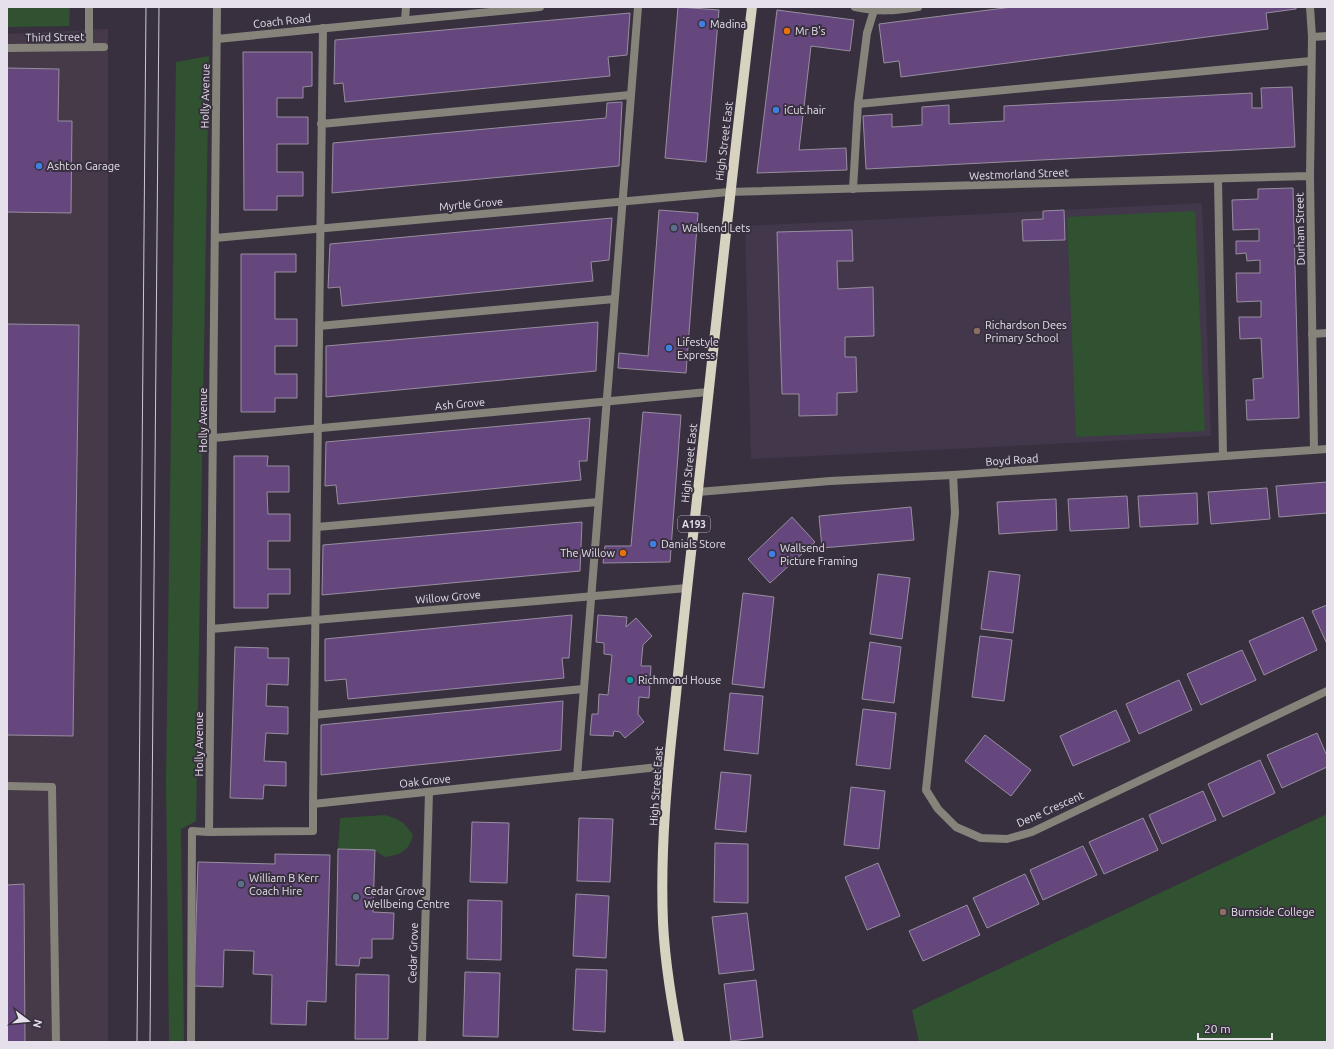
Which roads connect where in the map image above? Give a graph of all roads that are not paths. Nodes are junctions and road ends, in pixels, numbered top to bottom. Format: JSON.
{"nodes":[{"id":1,"x":89,"y":7,"type":"edge"},
{"id":2,"x":217,"y":7,"type":"edge"},
{"id":3,"x":406,"y":7,"type":"edge"},
{"id":4,"x":540,"y":7,"type":"edge"},
{"id":5,"x":638,"y":7,"type":"edge"},
{"id":6,"x":752,"y":7,"type":"edge"},
{"id":7,"x":855,"y":7,"type":"edge"},
{"id":8,"x":918,"y":7,"type":"edge"},
{"id":9,"x":1310,"y":7,"type":"edge"},
{"id":10,"x":875,"y":9,"type":"edge"},
{"id":11,"x":406,"y":20,"type":"junction"},
{"id":12,"x":323,"y":28,"type":"junction"},
{"id":13,"x":1327,"y":36,"type":"edge"},
{"id":14,"x":1312,"y":37,"type":"junction"},
{"id":15,"x":217,"y":39,"type":"junction"},
{"id":16,"x":88,"y":47,"type":"junction"},
{"id":17,"x":104,"y":47,"type":"dead end"},
{"id":18,"x":7,"y":48,"type":"edge"},
{"id":19,"x":1311,"y":61,"type":"junction"},
{"id":20,"x":630,"y":95,"type":"junction"},
{"id":21,"x":858,"y":104,"type":"junction"},
{"id":22,"x":321,"y":124,"type":"junction"},
{"id":23,"x":1310,"y":176,"type":"junction"},
{"id":24,"x":1218,"y":179,"type":"junction"},
{"id":25,"x":854,"y":189,"type":"junction"},
{"id":26,"x":730,"y":192,"type":"junction"},
{"id":27,"x":622,"y":202,"type":"junction"},
{"id":28,"x":320,"y":228,"type":"junction"},
{"id":29,"x":215,"y":238,"type":"junction"},
{"id":30,"x":614,"y":299,"type":"junction"},
{"id":31,"x":319,"y":326,"type":"junction"},
{"id":32,"x":1312,"y":334,"type":"junction"},
{"id":33,"x":1327,"y":334,"type":"edge"},
{"id":34,"x":708,"y":392,"type":"junction"},
{"id":35,"x":606,"y":402,"type":"junction"},
{"id":36,"x":318,"y":429,"type":"junction"},
{"id":37,"x":214,"y":438,"type":"junction"},
{"id":38,"x":1327,"y":449,"type":"edge"},
{"id":39,"x":1314,"y":450,"type":"junction"},
{"id":40,"x":1224,"y":456,"type":"junction"},
{"id":41,"x":953,"y":475,"type":"junction"},
{"id":42,"x":698,"y":492,"type":"junction"},
{"id":43,"x":598,"y":502,"type":"junction"},
{"id":44,"x":317,"y":527,"type":"junction"},
{"id":45,"x":687,"y":588,"type":"junction"},
{"id":46,"x":590,"y":596,"type":"junction"},
{"id":47,"x":315,"y":620,"type":"junction"},
{"id":48,"x":211,"y":629,"type":"junction"},
{"id":49,"x":583,"y":689,"type":"junction"},
{"id":50,"x":1327,"y":690,"type":"edge"},
{"id":51,"x":314,"y":715,"type":"junction"},
{"id":52,"x":668,"y":766,"type":"junction"},
{"id":53,"x":577,"y":776,"type":"junction"},
{"id":54,"x":7,"y":786,"type":"edge"},
{"id":55,"x":429,"y":792,"type":"junction"},
{"id":56,"x":313,"y":804,"type":"junction"},
{"id":57,"x":209,"y":832,"type":"junction"},
{"id":58,"x":56,"y":1042,"type":"edge"},
{"id":59,"x":191,"y":1042,"type":"edge"},
{"id":60,"x":422,"y":1042,"type":"edge"},
{"id":61,"x":679,"y":1042,"type":"edge"}],
"edges":[{"from":1,"to":16,"type":"street"},
{"from":2,"to":15,"type":"street","name":"Holly Avenue"},
{"from":3,"to":11,"type":"street"},
{"from":4,"to":11,"type":"street","name":"Coach Road"},
{"from":5,"to":20,"type":"street"},
{"from":6,"to":26,"type":"main road","name":"High Street East","number":"A193"},
{"from":7,"to":10,"type":"street"},
{"from":8,"to":10,"type":"street"},
{"from":9,"to":14,"type":"street","name":"Durham Street"},
{"from":10,"to":21,"type":"street"},
{"from":11,"to":12,"type":"street","name":"Coach Road"},
{"from":12,"to":15,"type":"street","name":"Coach Road"},
{"from":12,"to":22,"type":"street"},
{"from":13,"to":14,"type":"street"},
{"from":14,"to":19,"type":"street","name":"Durham Street"},
{"from":15,"to":29,"type":"street","name":"Holly Avenue"},
{"from":16,"to":17,"type":"street","name":"Third Street"},
{"from":16,"to":18,"type":"street","name":"Third Street"},
{"from":19,"to":21,"type":"street"},
{"from":19,"to":23,"type":"street","name":"Durham Street"},
{"from":20,"to":22,"type":"street"},
{"from":20,"to":27,"type":"street"},
{"from":21,"to":25,"type":"street"},
{"from":22,"to":28,"type":"street"},
{"from":23,"to":24,"type":"street","name":"Westmorland Street"},
{"from":23,"to":32,"type":"street","name":"Durham Street"},
{"from":24,"to":25,"type":"street","name":"Westmorland Street"},
{"from":24,"to":40,"type":"street"},
{"from":25,"to":26,"type":"street","name":"Westmorland Street"},
{"from":26,"to":27,"type":"street","name":"Myrtle Grove"},
{"from":26,"to":34,"type":"main road","name":"High Street East","number":"A193"},
{"from":27,"to":28,"type":"street","name":"Myrtle Grove"},
{"from":27,"to":30,"type":"street"},
{"from":28,"to":29,"type":"street","name":"Myrtle Grove"},
{"from":28,"to":31,"type":"street"},
{"from":29,"to":37,"type":"street","name":"Holly Avenue"},
{"from":30,"to":31,"type":"street"},
{"from":30,"to":35,"type":"street"},
{"from":31,"to":36,"type":"street"},
{"from":32,"to":33,"type":"street"},
{"from":32,"to":39,"type":"street","name":"Durham Street"},
{"from":34,"to":35,"type":"street","name":"Ash Grove"},
{"from":34,"to":42,"type":"main road","name":"High Street East","number":"A193"},
{"from":35,"to":36,"type":"street","name":"Ash Grove"},
{"from":35,"to":43,"type":"street"},
{"from":36,"to":37,"type":"street","name":"Ash Grove"},
{"from":36,"to":44,"type":"street"},
{"from":37,"to":48,"type":"street","name":"Holly Avenue"},
{"from":38,"to":39,"type":"street","name":"Boyd Road"},
{"from":39,"to":40,"type":"street","name":"Boyd Road"},
{"from":40,"to":41,"type":"street","name":"Boyd Road"},
{"from":41,"to":42,"type":"street","name":"Boyd Road"},
{"from":41,"to":50,"type":"street","name":"Dene Crescent"},
{"from":42,"to":45,"type":"main road","name":"High Street East","number":"A193"},
{"from":43,"to":44,"type":"street"},
{"from":43,"to":46,"type":"street"},
{"from":44,"to":47,"type":"street"},
{"from":45,"to":46,"type":"street","name":"Willow Grove"},
{"from":45,"to":52,"type":"main road","name":"High Street East","number":"A193"},
{"from":46,"to":47,"type":"street","name":"Willow Grove"},
{"from":46,"to":49,"type":"street"},
{"from":47,"to":48,"type":"street","name":"Willow Grove"},
{"from":47,"to":51,"type":"street"},
{"from":48,"to":57,"type":"street","name":"Holly Avenue"},
{"from":49,"to":51,"type":"street"},
{"from":49,"to":53,"type":"street"},
{"from":51,"to":56,"type":"street"},
{"from":52,"to":53,"type":"street","name":"Oak Grove"},
{"from":52,"to":61,"type":"main road","name":"High Street East","number":"A193"},
{"from":53,"to":55,"type":"street","name":"Oak Grove"},
{"from":54,"to":58,"type":"street"},
{"from":55,"to":56,"type":"street","name":"Oak Grove"},
{"from":55,"to":60,"type":"street","name":"Cedar Grove"},
{"from":56,"to":57,"type":"street"},
{"from":57,"to":59,"type":"street"}]}
